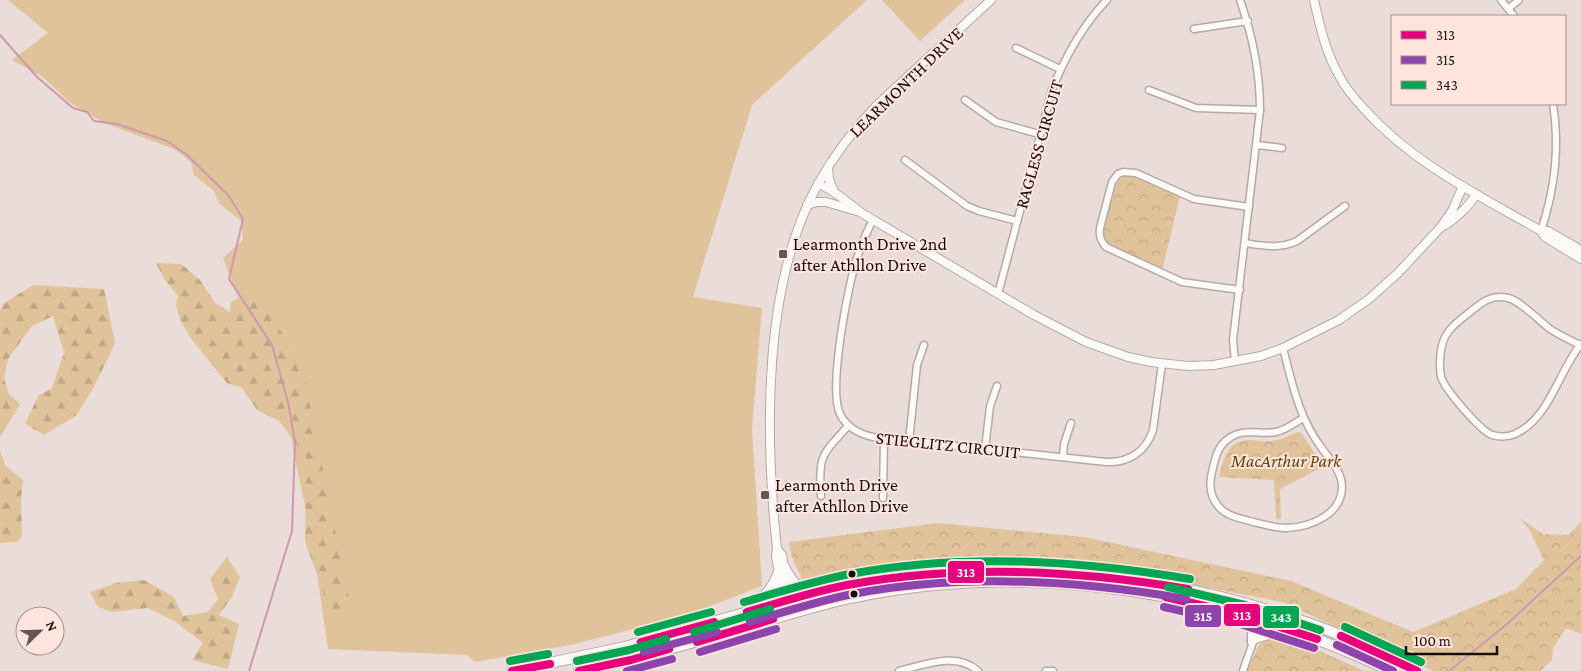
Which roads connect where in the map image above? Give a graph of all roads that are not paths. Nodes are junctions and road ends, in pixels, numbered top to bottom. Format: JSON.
{"nodes":[{"id":1,"x":991,"y":0,"type":"edge"},
{"id":2,"x":1240,"y":0,"type":"edge"},
{"id":3,"x":1314,"y":0,"type":"edge"},
{"id":4,"x":1501,"y":0,"type":"edge"},
{"id":5,"x":1519,"y":0,"type":"edge"},
{"id":6,"x":1103,"y":2,"type":"edge"},
{"id":7,"x":1509,"y":8,"type":"junction"},
{"id":8,"x":1513,"y":15,"type":"edge"},
{"id":9,"x":1248,"y":21,"type":"junction"},
{"id":10,"x":1194,"y":29,"type":"dead end"},
{"id":11,"x":1016,"y":48,"type":"dead end"},
{"id":12,"x":1060,"y":69,"type":"junction"},
{"id":13,"x":1149,"y":90,"type":"dead end"},
{"id":14,"x":965,"y":100,"type":"dead end"},
{"id":15,"x":1553,"y":105,"type":"edge"},
{"id":16,"x":1260,"y":110,"type":"junction"},
{"id":17,"x":1039,"y":134,"type":"junction"},
{"id":18,"x":1257,"y":145,"type":"junction"},
{"id":19,"x":1282,"y":148,"type":"dead end"},
{"id":20,"x":905,"y":160,"type":"dead end"},
{"id":21,"x":828,"y":168,"type":"junction"},
{"id":22,"x":818,"y":183,"type":"junction"},
{"id":23,"x":1463,"y":186,"type":"junction"},
{"id":24,"x":834,"y":192,"type":"junction"},
{"id":25,"x":1476,"y":194,"type":"junction"},
{"id":26,"x":808,"y":206,"type":"junction"},
{"id":27,"x":1345,"y":206,"type":"dead end"},
{"id":28,"x":1249,"y":207,"type":"junction"},
{"id":29,"x":860,"y":212,"type":"junction"},
{"id":30,"x":873,"y":220,"type":"junction"},
{"id":31,"x":1017,"y":221,"type":"junction"},
{"id":32,"x":1440,"y":228,"type":"junction"},
{"id":33,"x":1540,"y":231,"type":"junction"},
{"id":34,"x":1245,"y":243,"type":"junction"},
{"id":35,"x":1581,"y":250,"type":"edge"},
{"id":36,"x":1581,"y":259,"type":"edge"},
{"id":37,"x":1240,"y":290,"type":"junction"},
{"id":38,"x":998,"y":294,"type":"junction"},
{"id":39,"x":1580,"y":344,"type":"edge"},
{"id":40,"x":924,"y":345,"type":"dead end"},
{"id":41,"x":1283,"y":348,"type":"junction"},
{"id":42,"x":1235,"y":361,"type":"junction"},
{"id":43,"x":1162,"y":364,"type":"junction"},
{"id":44,"x":997,"y":386,"type":"dead end"},
{"id":45,"x":1303,"y":418,"type":"junction"},
{"id":46,"x":1071,"y":423,"type":"dead end"},
{"id":47,"x":848,"y":426,"type":"junction"},
{"id":48,"x":884,"y":438,"type":"junction"},
{"id":49,"x":909,"y":441,"type":"junction"},
{"id":50,"x":985,"y":449,"type":"junction"},
{"id":51,"x":1063,"y":457,"type":"junction"},
{"id":52,"x":821,"y":496,"type":"dead end"},
{"id":53,"x":883,"y":498,"type":"dead end"},
{"id":54,"x":781,"y":569,"type":"junction"},
{"id":55,"x":822,"y":591,"type":"junction"},
{"id":56,"x":787,"y":601,"type":"junction"},
{"id":57,"x":1262,"y":608,"type":"junction"},
{"id":58,"x":747,"y":612,"type":"junction"},
{"id":59,"x":788,"y":614,"type":"junction"},
{"id":60,"x":1258,"y":619,"type":"junction"},
{"id":61,"x":1317,"y":639,"type":"junction"},
{"id":62,"x":1253,"y":641,"type":"junction"},
{"id":63,"x":628,"y":646,"type":"junction"},
{"id":64,"x":669,"y":649,"type":"junction"},
{"id":65,"x":631,"y":664,"type":"edge"},
{"id":66,"x":512,"y":671,"type":"edge"},
{"id":67,"x":579,"y":671,"type":"edge"},
{"id":68,"x":637,"y":671,"type":"edge"},
{"id":69,"x":642,"y":671,"type":"edge"},
{"id":70,"x":899,"y":671,"type":"edge"},
{"id":71,"x":978,"y":671,"type":"edge"},
{"id":72,"x":1046,"y":671,"type":"edge"},
{"id":73,"x":1053,"y":671,"type":"edge"},
{"id":74,"x":1243,"y":671,"type":"edge"},
{"id":75,"x":1391,"y":671,"type":"edge"},
{"id":76,"x":1417,"y":671,"type":"edge"}],
"edges":[{"from":1,"to":21,"type":"street","name":"LEARMONTH DRIVE"},
{"from":2,"to":9,"type":"street"},
{"from":3,"to":23,"type":"street"},
{"from":4,"to":7,"type":"street"},
{"from":5,"to":7,"type":"street"},
{"from":6,"to":12,"type":"street","name":"RAGLESS CIRCUIT"},
{"from":7,"to":8,"type":"street"},
{"from":9,"to":10,"type":"street"},
{"from":9,"to":16,"type":"street"},
{"from":11,"to":12,"type":"street"},
{"from":12,"to":17,"type":"street","name":"RAGLESS CIRCUIT"},
{"from":13,"to":16,"type":"street"},
{"from":14,"to":17,"type":"street"},
{"from":15,"to":33,"type":"street"},
{"from":16,"to":18,"type":"street"},
{"from":17,"to":31,"type":"street","name":"RAGLESS CIRCUIT"},
{"from":18,"to":19,"type":"street"},
{"from":18,"to":28,"type":"street"},
{"from":20,"to":31,"type":"street"},
{"from":21,"to":22,"type":"street","name":"LEARMONTH DRIVE"},
{"from":21,"to":24,"type":"street"},
{"from":22,"to":24,"type":"street"},
{"from":22,"to":26,"type":"street","name":"LEARMONTH DRIVE"},
{"from":23,"to":25,"type":"street"},
{"from":23,"to":32,"type":"street"},
{"from":24,"to":29,"type":"street"},
{"from":25,"to":32,"type":"street"},
{"from":25,"to":33,"type":"street"},
{"from":26,"to":29,"type":"street"},
{"from":26,"to":54,"type":"street","name":"LEARMONTH DRIVE"},
{"from":27,"to":34,"type":"street"},
{"from":28,"to":34,"type":"street"},
{"from":28,"to":37,"type":"street"},
{"from":29,"to":30,"type":"street"},
{"from":30,"to":38,"type":"street"},
{"from":30,"to":47,"type":"street"},
{"from":31,"to":38,"type":"street","name":"RAGLESS CIRCUIT"},
{"from":32,"to":41,"type":"street"},
{"from":33,"to":35,"type":"street"},
{"from":33,"to":36,"type":"street"},
{"from":34,"to":37,"type":"street"},
{"from":37,"to":42,"type":"street"},
{"from":38,"to":43,"type":"street"},
{"from":39,"to":39,"type":"street"},
{"from":40,"to":49,"type":"street"},
{"from":41,"to":42,"type":"street"},
{"from":41,"to":45,"type":"street"},
{"from":42,"to":43,"type":"street"},
{"from":43,"to":51,"type":"street","name":"STIEGLITZ CIRCUIT"},
{"from":44,"to":50,"type":"street"},
{"from":45,"to":45,"type":"street"},
{"from":46,"to":51,"type":"street"},
{"from":47,"to":48,"type":"street","name":"STIEGLITZ CIRCUIT"},
{"from":47,"to":52,"type":"street"},
{"from":48,"to":49,"type":"street","name":"STIEGLITZ CIRCUIT"},
{"from":48,"to":53,"type":"street"},
{"from":49,"to":50,"type":"street","name":"STIEGLITZ CIRCUIT"},
{"from":50,"to":51,"type":"street","name":"STIEGLITZ CIRCUIT"},
{"from":54,"to":55,"type":"main road"},
{"from":54,"to":56,"type":"street","name":"LEARMONTH DRIVE"},
{"from":54,"to":58,"type":"main road"},
{"from":55,"to":56,"type":"main road"},
{"from":55,"to":57,"type":"main road"},
{"from":56,"to":58,"type":"main road"},
{"from":56,"to":59,"type":"street","name":"LEARMONTH DRIVE"},
{"from":57,"to":60,"type":"street"},
{"from":57,"to":76,"type":"main road"},
{"from":58,"to":63,"type":"main road"},
{"from":59,"to":60,"type":"main road"},
{"from":59,"to":64,"type":"main road"},
{"from":60,"to":61,"type":"main road"},
{"from":60,"to":62,"type":"street"},
{"from":61,"to":62,"type":"main road"},
{"from":61,"to":75,"type":"main road"},
{"from":62,"to":74,"type":"street"},
{"from":63,"to":65,"type":"street"},
{"from":63,"to":66,"type":"main road"},
{"from":64,"to":65,"type":"main road"},
{"from":64,"to":69,"type":"main road"},
{"from":65,"to":67,"type":"main road"},
{"from":65,"to":68,"type":"street"},
{"from":70,"to":71,"type":"street"},
{"from":72,"to":73,"type":"street"}]}
